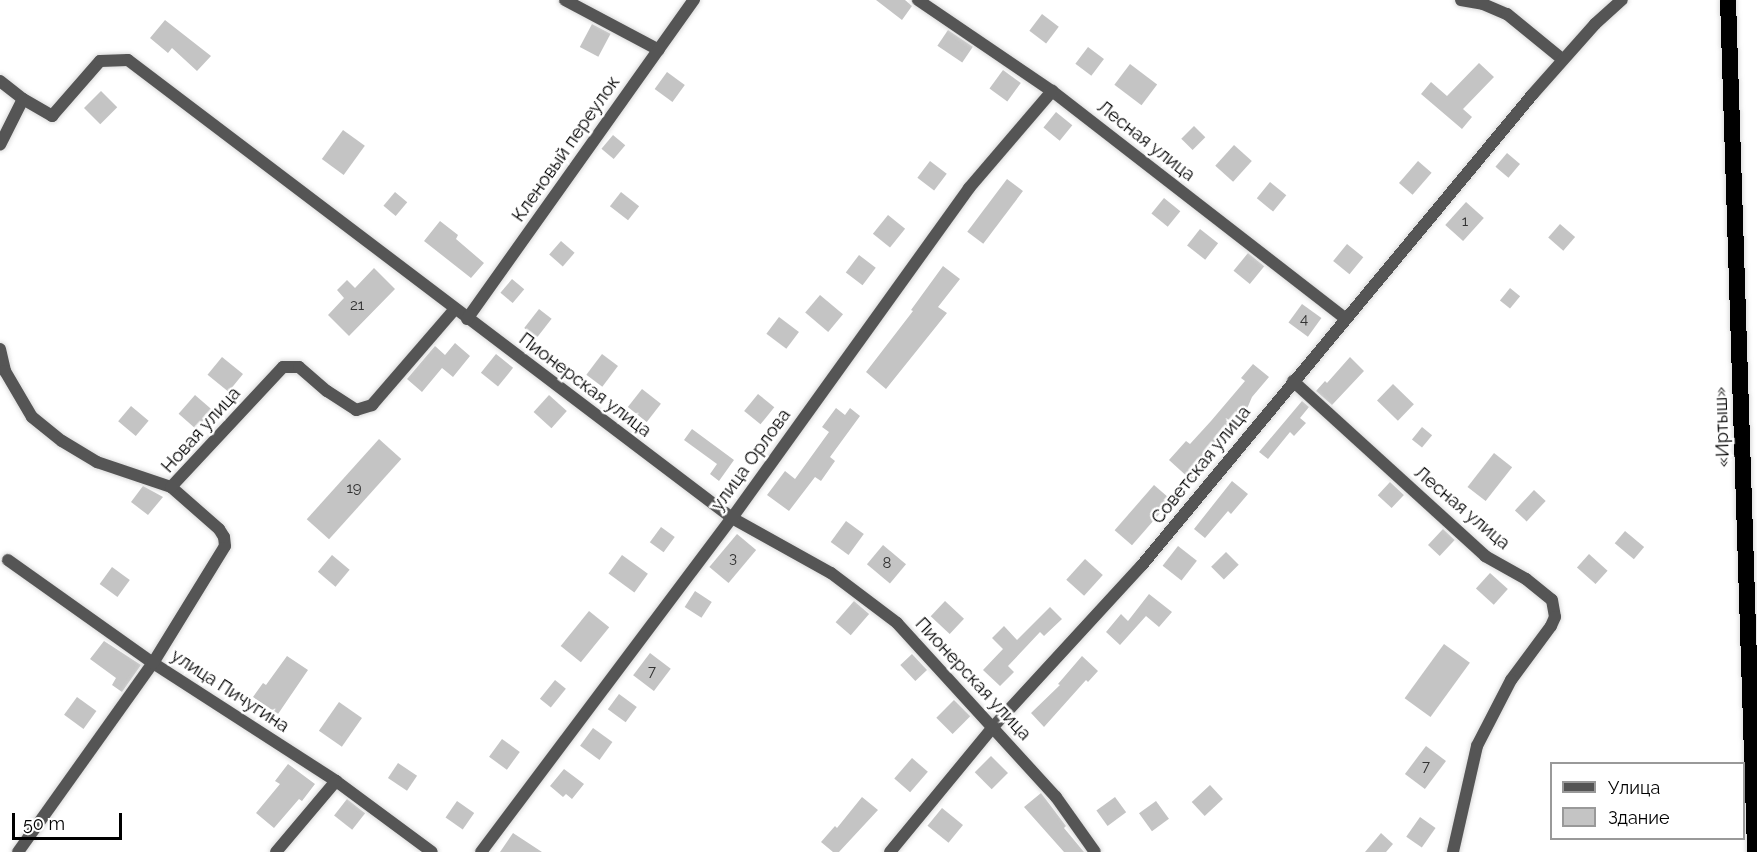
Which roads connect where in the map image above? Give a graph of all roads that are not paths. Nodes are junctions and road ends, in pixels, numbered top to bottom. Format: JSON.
{"nodes":[{"id":1,"x":565,"y":0,"type":"edge"},
{"id":2,"x":694,"y":0,"type":"edge"},
{"id":3,"x":918,"y":0,"type":"edge"},
{"id":4,"x":1461,"y":0,"type":"edge"},
{"id":5,"x":1622,"y":0,"type":"edge"},
{"id":6,"x":1728,"y":0,"type":"edge"},
{"id":7,"x":659,"y":50,"type":"junction"},
{"id":8,"x":1562,"y":60,"type":"junction"},
{"id":9,"x":0,"y":81,"type":"edge"},
{"id":10,"x":1052,"y":91,"type":"junction"},
{"id":11,"x":23,"y":99,"type":"junction"},
{"id":12,"x":0,"y":145,"type":"edge"},
{"id":13,"x":455,"y":309,"type":"junction"},
{"id":14,"x":1345,"y":318,"type":"junction"},
{"id":15,"x":467,"y":319,"type":"junction"},
{"id":16,"x":0,"y":350,"type":"edge"},
{"id":17,"x":1293,"y":381,"type":"junction"},
{"id":18,"x":171,"y":487,"type":"junction"},
{"id":19,"x":732,"y":518,"type":"junction"},
{"id":20,"x":8,"y":560,"type":"dead end"},
{"id":21,"x":153,"y":663,"type":"junction"},
{"id":22,"x":993,"y":727,"type":"junction"},
{"id":23,"x":336,"y":781,"type":"junction"},
{"id":24,"x":18,"y":852,"type":"edge"},
{"id":25,"x":276,"y":852,"type":"edge"},
{"id":26,"x":432,"y":852,"type":"edge"},
{"id":27,"x":481,"y":852,"type":"edge"},
{"id":28,"x":891,"y":852,"type":"edge"},
{"id":29,"x":1095,"y":852,"type":"edge"},
{"id":30,"x":1453,"y":852,"type":"edge"},
{"id":31,"x":1755,"y":852,"type":"edge"}],
"edges":[{"from":1,"to":7,"type":"street"},
{"from":2,"to":7,"type":"street","name":"Кленовый переулок"},
{"from":3,"to":10,"type":"street","name":"Лесная улица"},
{"from":4,"to":8,"type":"street"},
{"from":5,"to":8,"type":"street","name":"Советская улица"},
{"from":6,"to":31,"type":"highway","name":"«Иртыш»"},
{"from":7,"to":15,"type":"street","name":"Кленовый переулок"},
{"from":8,"to":14,"type":"street","name":"Советская улица"},
{"from":9,"to":11,"type":"street"},
{"from":10,"to":14,"type":"street","name":"Лесная улица"},
{"from":10,"to":19,"type":"street","name":"улица Орлова"},
{"from":11,"to":12,"type":"street"},
{"from":11,"to":13,"type":"street","name":"Пионерская улица"},
{"from":13,"to":15,"type":"street","name":"Пионерская улица"},
{"from":13,"to":18,"type":"street","name":"Новая улица"},
{"from":14,"to":17,"type":"street","name":"Советская улица"},
{"from":15,"to":19,"type":"street","name":"Пионерская улица"},
{"from":16,"to":18,"type":"street"},
{"from":17,"to":22,"type":"street","name":"Советская улица"},
{"from":17,"to":30,"type":"street","name":"Лесная улица"},
{"from":18,"to":21,"type":"street","name":"Новая улица"},
{"from":19,"to":22,"type":"street","name":"Пионерская улица"},
{"from":19,"to":27,"type":"street","name":"улица Орлова"},
{"from":20,"to":21,"type":"street","name":"улица Пичугина"},
{"from":21,"to":23,"type":"street","name":"улица Пичугина"},
{"from":21,"to":24,"type":"street","name":"Новая улица"},
{"from":22,"to":28,"type":"street","name":"Советская улица"},
{"from":22,"to":29,"type":"street","name":"Пионерская улица"},
{"from":23,"to":25,"type":"street"},
{"from":23,"to":26,"type":"street","name":"улица Пичугина"}]}
